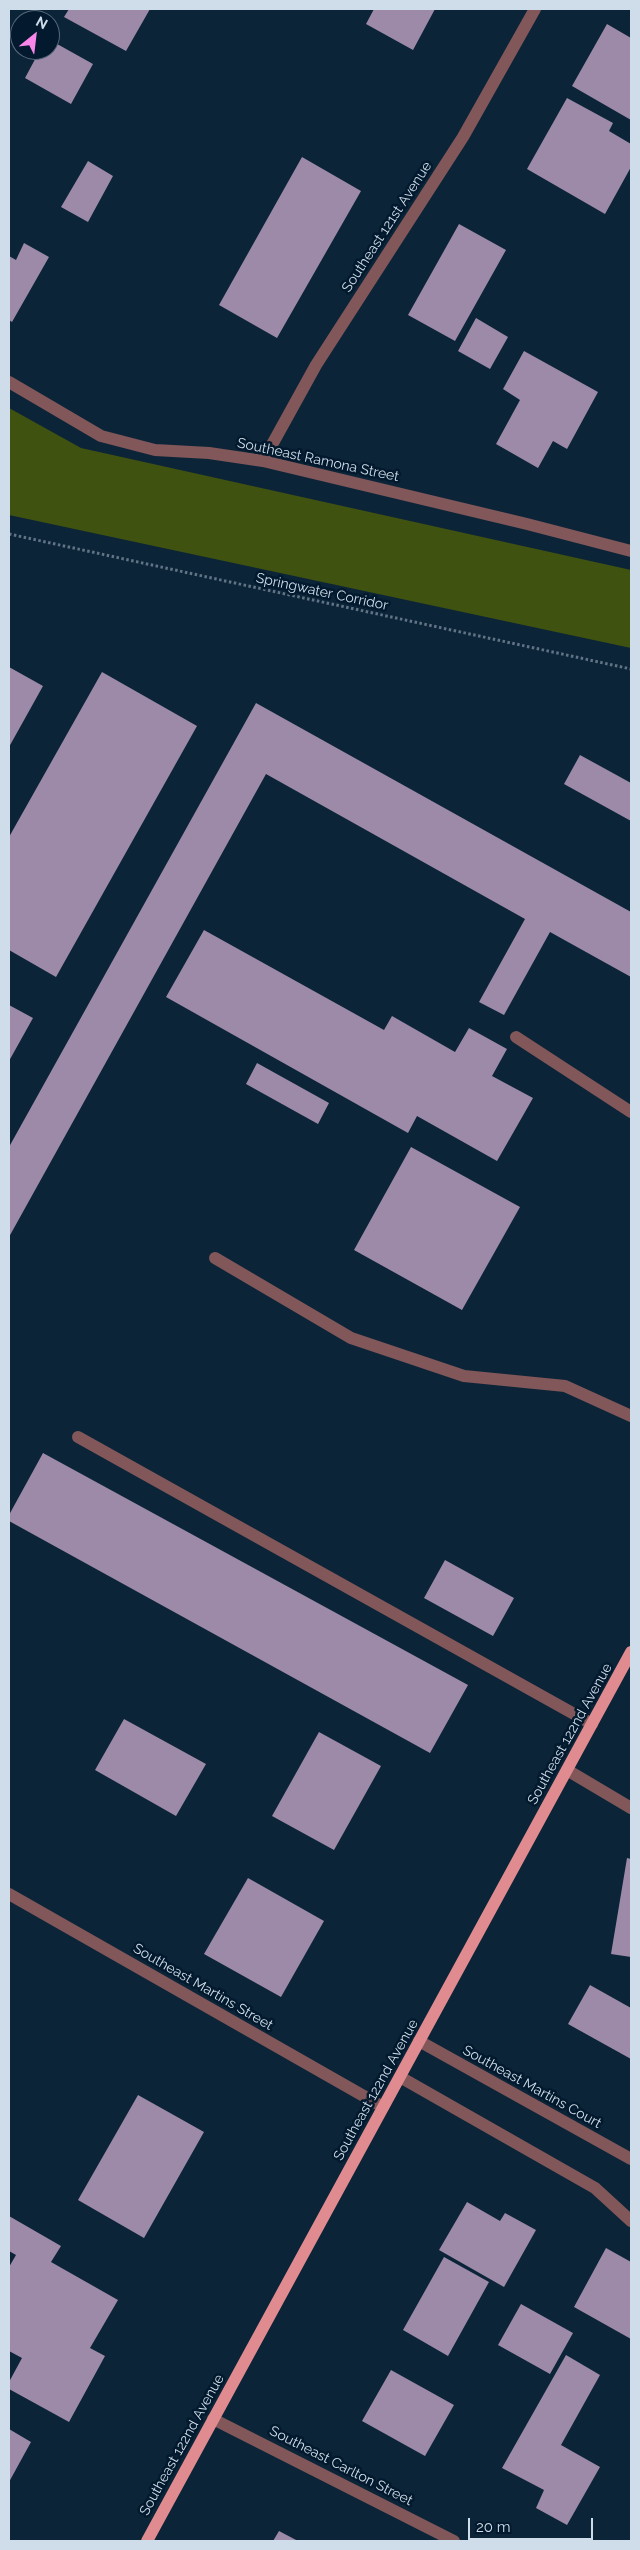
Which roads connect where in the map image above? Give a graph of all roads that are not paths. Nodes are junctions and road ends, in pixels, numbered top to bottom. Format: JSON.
{"nodes":[{"id":1,"x":535,"y":9,"type":"edge"},
{"id":2,"x":9,"y":382,"type":"edge"},
{"id":3,"x":263,"y":461,"type":"junction"},
{"id":4,"x":631,"y":551,"type":"edge"},
{"id":5,"x":516,"y":1038,"type":"dead end"},
{"id":6,"x":631,"y":1112,"type":"edge"},
{"id":7,"x":215,"y":1258,"type":"dead end"},
{"id":8,"x":631,"y":1416,"type":"edge"},
{"id":9,"x":78,"y":1437,"type":"dead end"},
{"id":10,"x":631,"y":1652,"type":"edge"},
{"id":11,"x":592,"y":1724,"type":"junction"},
{"id":12,"x":567,"y":1770,"type":"junction"},
{"id":13,"x":631,"y":1808,"type":"edge"},
{"id":14,"x":9,"y":1894,"type":"edge"},
{"id":15,"x":419,"y":2042,"type":"junction"},
{"id":16,"x":400,"y":2077,"type":"junction"},
{"id":17,"x":383,"y":2107,"type":"junction"},
{"id":18,"x":631,"y":2159,"type":"edge"},
{"id":19,"x":631,"y":2222,"type":"edge"},
{"id":20,"x":213,"y":2419,"type":"junction"},
{"id":21,"x":146,"y":2541,"type":"edge"},
{"id":22,"x":454,"y":2541,"type":"edge"}],
"edges":[{"from":1,"to":3,"type":"street","name":"Southeast 121st Avenue"},
{"from":2,"to":3,"type":"street","name":"Southeast Ramona Street"},
{"from":3,"to":4,"type":"street","name":"Southeast Ramona Street"},
{"from":5,"to":6,"type":"street"},
{"from":7,"to":8,"type":"street"},
{"from":9,"to":11,"type":"street"},
{"from":10,"to":11,"type":"main road","name":"Southeast 122nd Avenue"},
{"from":11,"to":12,"type":"main road","name":"Southeast 122nd Avenue"},
{"from":12,"to":13,"type":"street"},
{"from":12,"to":15,"type":"main road","name":"Southeast 122nd Avenue"},
{"from":14,"to":17,"type":"street","name":"Southeast Martins Street"},
{"from":15,"to":16,"type":"main road","name":"Southeast 122nd Avenue"},
{"from":15,"to":18,"type":"street","name":"Southeast Martins Court"},
{"from":16,"to":17,"type":"main road","name":"Southeast 122nd Avenue"},
{"from":16,"to":19,"type":"street"},
{"from":17,"to":20,"type":"main road","name":"Southeast 122nd Avenue"},
{"from":20,"to":21,"type":"main road","name":"Southeast 122nd Avenue"},
{"from":20,"to":22,"type":"street","name":"Southeast Carlton Street"}]}
